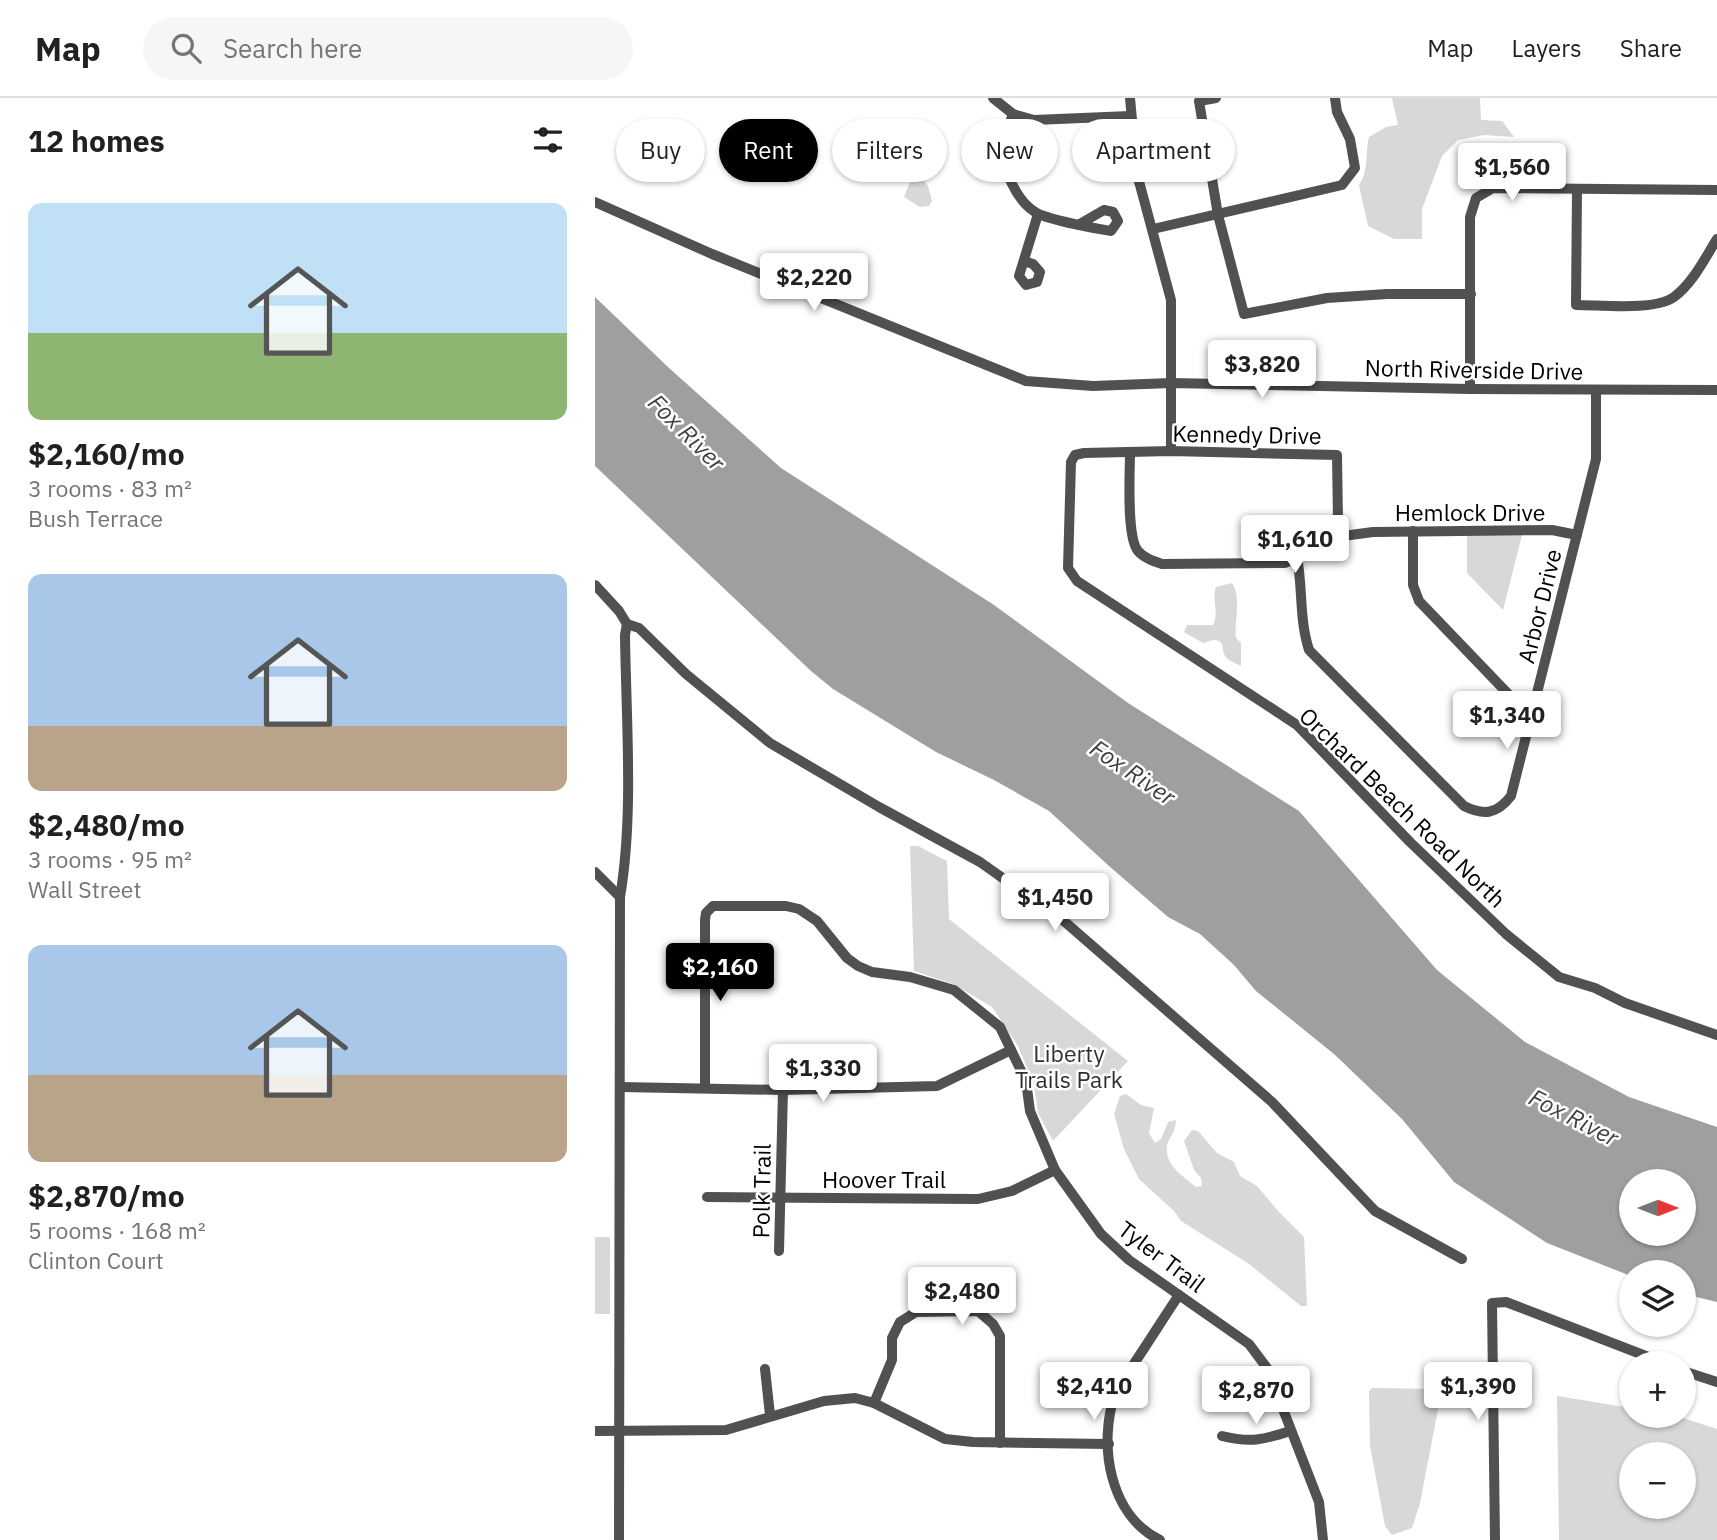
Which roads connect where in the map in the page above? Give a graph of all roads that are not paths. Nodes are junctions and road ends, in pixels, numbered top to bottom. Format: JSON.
{"nodes":[{"id":1,"x":993,"y":98,"type":"edge"},
{"id":2,"x":1130,"y":98,"type":"edge"},
{"id":3,"x":1216,"y":98,"type":"edge"},
{"id":4,"x":1335,"y":98,"type":"edge"},
{"id":5,"x":1013,"y":114,"type":"junction"},
{"id":6,"x":1130,"y":116,"type":"junction"},
{"id":7,"x":1577,"y":189,"type":"junction"},
{"id":8,"x":1717,"y":190,"type":"edge"},
{"id":9,"x":595,"y":202,"type":"edge"},
{"id":10,"x":1038,"y":214,"type":"junction"},
{"id":11,"x":1218,"y":215,"type":"junction"},
{"id":12,"x":1078,"y":225,"type":"dead end"},
{"id":13,"x":1153,"y":229,"type":"junction"},
{"id":14,"x":1717,"y":239,"type":"edge"},
{"id":15,"x":1024,"y":261,"type":"dead end"},
{"id":16,"x":1471,"y":294,"type":"junction"},
{"id":17,"x":1171,"y":383,"type":"junction"},
{"id":18,"x":1470,"y":389,"type":"junction"},
{"id":19,"x":1595,"y":390,"type":"junction"},
{"id":20,"x":1717,"y":390,"type":"edge"},
{"id":21,"x":1171,"y":451,"type":"junction"},
{"id":22,"x":1130,"y":452,"type":"junction"},
{"id":23,"x":1075,"y":455,"type":"joint"},
{"id":24,"x":1413,"y":531,"type":"junction"},
{"id":25,"x":1577,"y":534,"type":"junction"},
{"id":26,"x":1343,"y":536,"type":"junction"},
{"id":27,"x":1297,"y":557,"type":"junction"},
{"id":28,"x":595,"y":585,"type":"edge"},
{"id":29,"x":627,"y":624,"type":"junction"},
{"id":30,"x":1533,"y":710,"type":"junction"},
{"id":31,"x":595,"y":872,"type":"edge"},
{"id":32,"x":620,"y":897,"type":"junction"},
{"id":33,"x":1717,"y":1035,"type":"edge"},
{"id":34,"x":1011,"y":1050,"type":"junction"},
{"id":35,"x":620,"y":1087,"type":"junction"},
{"id":36,"x":705,"y":1087,"type":"junction"},
{"id":37,"x":783,"y":1090,"type":"junction"},
{"id":38,"x":1055,"y":1170,"type":"junction"},
{"id":39,"x":707,"y":1197,"type":"dead end"},
{"id":40,"x":781,"y":1198,"type":"junction"},
{"id":41,"x":779,"y":1251,"type":"dead end"},
{"id":42,"x":1461,"y":1259,"type":"dead end"},
{"id":43,"x":1179,"y":1295,"type":"junction"},
{"id":44,"x":1633,"y":1351,"type":"edge"},
{"id":45,"x":765,"y":1369,"type":"dead end"},
{"id":46,"x":1696,"y":1375,"type":"edge"},
{"id":47,"x":1717,"y":1382,"type":"edge"},
{"id":48,"x":874,"y":1403,"type":"junction"},
{"id":49,"x":770,"y":1415,"type":"junction"},
{"id":50,"x":595,"y":1431,"type":"edge"},
{"id":51,"x":1290,"y":1431,"type":"junction"},
{"id":52,"x":619,"y":1432,"type":"junction"},
{"id":53,"x":1222,"y":1436,"type":"dead end"},
{"id":54,"x":1000,"y":1443,"type":"junction"},
{"id":55,"x":1108,"y":1444,"type":"junction"},
{"id":56,"x":619,"y":1540,"type":"edge"},
{"id":57,"x":1160,"y":1540,"type":"edge"},
{"id":58,"x":1323,"y":1540,"type":"edge"},
{"id":59,"x":1495,"y":1540,"type":"edge"}],
"edges":[{"from":1,"to":5,"type":"street"},
{"from":2,"to":6,"type":"street"},
{"from":3,"to":11,"type":"street"},
{"from":4,"to":11,"type":"street"},
{"from":5,"to":6,"type":"street"},
{"from":5,"to":10,"type":"street"},
{"from":6,"to":13,"type":"street"},
{"from":7,"to":8,"type":"street"},
{"from":7,"to":14,"type":"street"},
{"from":7,"to":16,"type":"street"},
{"from":9,"to":17,"type":"street","name":"North Riverside Drive"},
{"from":10,"to":12,"type":"street"},
{"from":10,"to":15,"type":"street"},
{"from":11,"to":13,"type":"street"},
{"from":11,"to":16,"type":"street"},
{"from":13,"to":17,"type":"street"},
{"from":16,"to":18,"type":"street"},
{"from":17,"to":18,"type":"street","name":"North Riverside Drive"},
{"from":17,"to":21,"type":"street"},
{"from":18,"to":19,"type":"street","name":"North Riverside Drive"},
{"from":19,"to":20,"type":"street","name":"North Riverside Drive"},
{"from":19,"to":25,"type":"street","name":"Arbor Drive"},
{"from":21,"to":22,"type":"street","name":"Kennedy Drive"},
{"from":21,"to":26,"type":"street","name":"Kennedy Drive"},
{"from":22,"to":23,"type":"street","name":"Kennedy Drive"},
{"from":22,"to":27,"type":"street","name":"Hemlock Drive"},
{"from":23,"to":33,"type":"street","name":"Orchard Beach Road North"},
{"from":24,"to":25,"type":"street","name":"Hemlock Drive"},
{"from":24,"to":26,"type":"street","name":"Hemlock Drive"},
{"from":24,"to":30,"type":"street"},
{"from":25,"to":30,"type":"street","name":"Arbor Drive"},
{"from":26,"to":27,"type":"street","name":"Hemlock Drive"},
{"from":27,"to":30,"type":"street","name":"Arbor Drive"},
{"from":28,"to":29,"type":"street"},
{"from":29,"to":32,"type":"street"},
{"from":29,"to":42,"type":"street"},
{"from":31,"to":32,"type":"street"},
{"from":32,"to":35,"type":"street"},
{"from":34,"to":36,"type":"street","name":"Tyler Trail"},
{"from":34,"to":37,"type":"street"},
{"from":34,"to":38,"type":"street","name":"Tyler Trail"},
{"from":35,"to":36,"type":"street"},
{"from":35,"to":52,"type":"street"},
{"from":36,"to":37,"type":"street"},
{"from":37,"to":40,"type":"street","name":"Polk Trail"},
{"from":38,"to":40,"type":"street","name":"Hoover Trail"},
{"from":38,"to":43,"type":"street","name":"Tyler Trail"},
{"from":39,"to":40,"type":"street","name":"Hoover Trail"},
{"from":40,"to":41,"type":"street","name":"Polk Trail"},
{"from":43,"to":51,"type":"street","name":"Tyler Trail"},
{"from":43,"to":55,"type":"street"},
{"from":44,"to":59,"type":"street"},
{"from":45,"to":49,"type":"street"},
{"from":46,"to":47,"type":"street"},
{"from":48,"to":49,"type":"street"},
{"from":48,"to":54,"type":"street"},
{"from":48,"to":54,"type":"street"},
{"from":49,"to":52,"type":"street"},
{"from":50,"to":52,"type":"street"},
{"from":51,"to":53,"type":"street"},
{"from":51,"to":58,"type":"street","name":"Tyler Trail"},
{"from":52,"to":56,"type":"street"},
{"from":54,"to":55,"type":"street"},
{"from":55,"to":57,"type":"street"}]}
